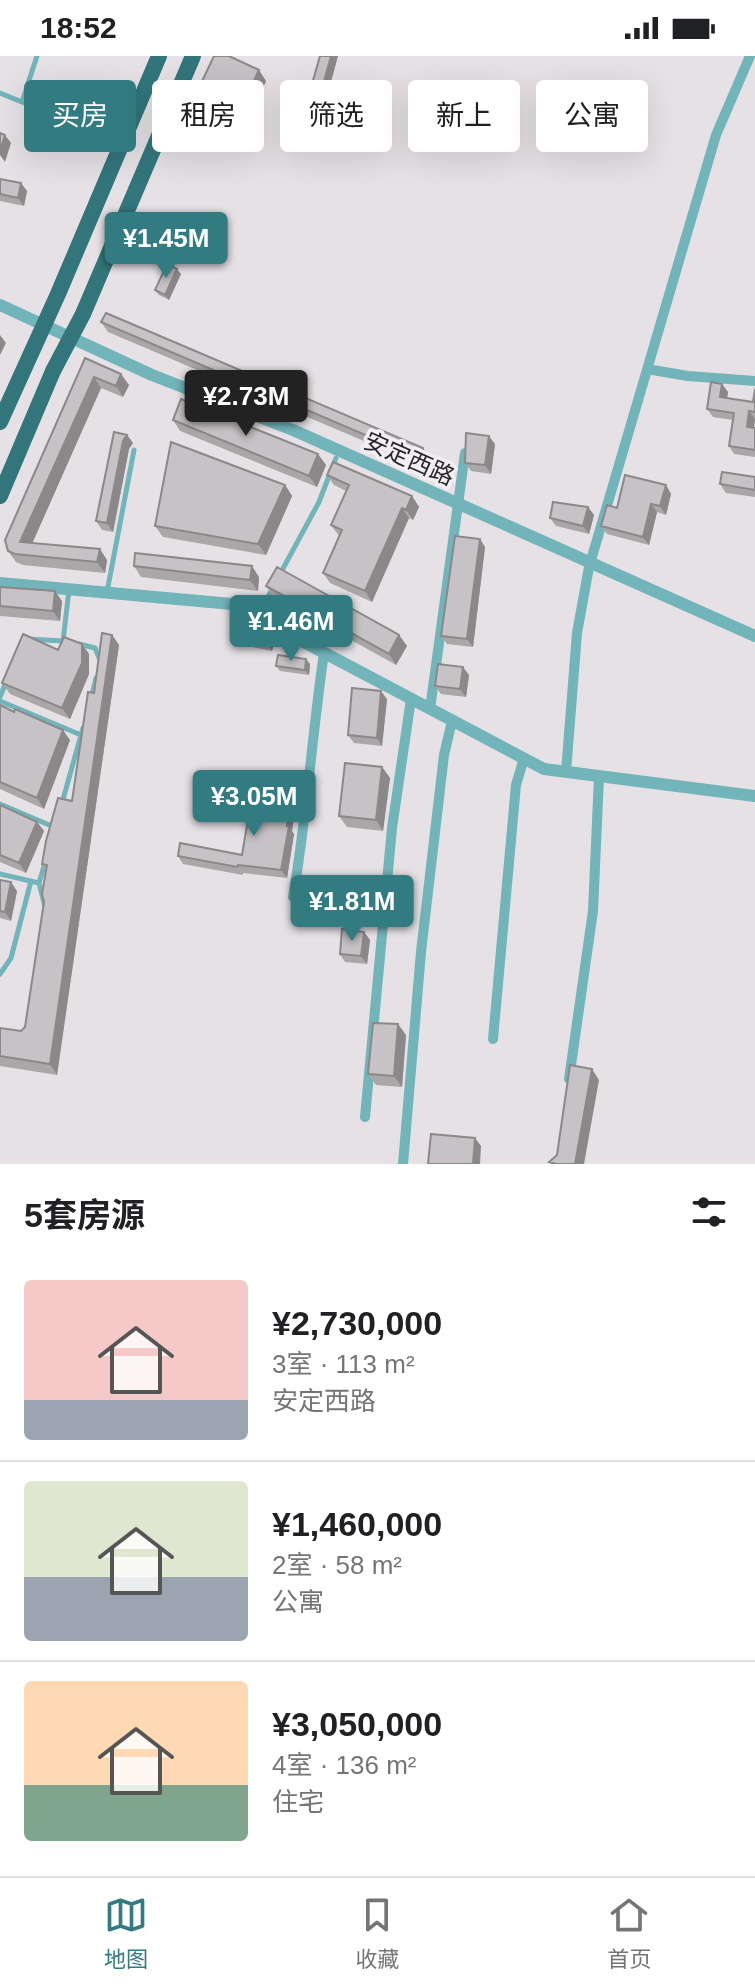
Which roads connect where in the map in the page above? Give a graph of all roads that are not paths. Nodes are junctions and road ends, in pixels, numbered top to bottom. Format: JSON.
{"nodes":[{"id":1,"x":37,"y":56,"type":"edge"},
{"id":2,"x":159,"y":56,"type":"edge"},
{"id":3,"x":193,"y":56,"type":"edge"},
{"id":4,"x":750,"y":56,"type":"edge"},
{"id":5,"x":0,"y":93,"type":"edge"},
{"id":6,"x":22,"y":102,"type":"joint"},
{"id":7,"x":136,"y":109,"type":"edge"},
{"id":8,"x":118,"y":152,"type":"edge"},
{"id":9,"x":0,"y":305,"type":"edge"},
{"id":10,"x":0,"y":314,"type":"edge"},
{"id":11,"x":42,"y":329,"type":"junction"},
{"id":12,"x":69,"y":341,"type":"junction"},
{"id":13,"x":647,"y":369,"type":"junction"},
{"id":14,"x":755,"y":381,"type":"edge"},
{"id":15,"x":0,"y":422,"type":"edge"},
{"id":16,"x":134,"y":450,"type":"dead end"},
{"id":17,"x":465,"y":453,"type":"edge"},
{"id":18,"x":336,"y":458,"type":"junction"},
{"id":19,"x":0,"y":496,"type":"edge"},
{"id":20,"x":457,"y":509,"type":"junction"},
{"id":21,"x":590,"y":567,"type":"junction"},
{"id":22,"x":0,"y":583,"type":"edge"},
{"id":23,"x":69,"y":589,"type":"junction"},
{"id":24,"x":107,"y":593,"type":"junction"},
{"id":25,"x":256,"y":617,"type":"junction"},
{"id":26,"x":755,"y":636,"type":"edge"},
{"id":27,"x":25,"y":639,"type":"edge"},
{"id":28,"x":63,"y":641,"type":"junction"},
{"id":29,"x":755,"y":644,"type":"edge"},
{"id":30,"x":324,"y":653,"type":"junction"},
{"id":31,"x":12,"y":668,"type":"edge"},
{"id":32,"x":0,"y":699,"type":"edge"},
{"id":33,"x":411,"y":699,"type":"junction"},
{"id":34,"x":89,"y":707,"type":"edge"},
{"id":35,"x":430,"y":709,"type":"junction"},
{"id":36,"x":85,"y":721,"type":"edge"},
{"id":37,"x":452,"y":721,"type":"junction"},
{"id":38,"x":81,"y":735,"type":"junction"},
{"id":39,"x":524,"y":758,"type":"junction"},
{"id":40,"x":566,"y":772,"type":"junction"},
{"id":41,"x":599,"y":777,"type":"junction"},
{"id":42,"x":755,"y":796,"type":"edge"},
{"id":43,"x":0,"y":804,"type":"edge"},
{"id":44,"x":59,"y":812,"type":"edge"},
{"id":45,"x":51,"y":841,"type":"edge"},
{"id":46,"x":47,"y":855,"type":"edge"},
{"id":47,"x":0,"y":874,"type":"edge"},
{"id":48,"x":31,"y":881,"type":"junction"},
{"id":49,"x":39,"y":883,"type":"junction"},
{"id":50,"x":293,"y":897,"type":"dead end"},
{"id":51,"x":46,"y":912,"type":"edge"},
{"id":52,"x":0,"y":954,"type":"edge"},
{"id":53,"x":11,"y":958,"type":"junction"},
{"id":54,"x":0,"y":974,"type":"edge"},
{"id":55,"x":493,"y":1039,"type":"dead end"},
{"id":56,"x":566,"y":1094,"type":"edge"},
{"id":57,"x":365,"y":1117,"type":"dead end"},
{"id":58,"x":403,"y":1164,"type":"edge"}],
"edges":[{"from":1,"to":6,"type":"lane"},
{"from":2,"to":7,"type":"highway"},
{"from":3,"to":12,"type":"highway"},
{"from":4,"to":13,"type":"street"},
{"from":5,"to":6,"type":"lane"},
{"from":8,"to":11,"type":"highway"},
{"from":9,"to":11,"type":"street","name":"安定西路"},
{"from":10,"to":11,"type":"street","name":"安定西路"},
{"from":11,"to":12,"type":"street","name":"安定西路"},
{"from":11,"to":15,"type":"highway"},
{"from":12,"to":18,"type":"street","name":"安定西路"},
{"from":12,"to":19,"type":"highway"},
{"from":12,"to":20,"type":"street","name":"安定西路"},
{"from":13,"to":14,"type":"street"},
{"from":13,"to":21,"type":"street"},
{"from":16,"to":24,"type":"lane"},
{"from":17,"to":20,"type":"street"},
{"from":18,"to":20,"type":"street","name":"安定西路"},
{"from":18,"to":25,"type":"lane"},
{"from":20,"to":21,"type":"street","name":"安定西路"},
{"from":20,"to":35,"type":"street"},
{"from":21,"to":26,"type":"street","name":"安定西路"},
{"from":21,"to":29,"type":"street","name":"安定西路"},
{"from":21,"to":40,"type":"street"},
{"from":22,"to":23,"type":"street"},
{"from":23,"to":24,"type":"street"},
{"from":23,"to":28,"type":"lane"},
{"from":24,"to":25,"type":"street"},
{"from":25,"to":30,"type":"street"},
{"from":27,"to":28,"type":"lane"},
{"from":28,"to":34,"type":"lane"},
{"from":30,"to":33,"type":"street"},
{"from":30,"to":50,"type":"street"},
{"from":31,"to":32,"type":"lane"},
{"from":32,"to":38,"type":"lane"},
{"from":33,"to":35,"type":"street"},
{"from":33,"to":57,"type":"street"},
{"from":35,"to":37,"type":"street"},
{"from":36,"to":38,"type":"lane"},
{"from":37,"to":39,"type":"street"},
{"from":37,"to":58,"type":"street"},
{"from":38,"to":44,"type":"lane"},
{"from":39,"to":40,"type":"street"},
{"from":39,"to":55,"type":"street"},
{"from":40,"to":41,"type":"street"},
{"from":41,"to":42,"type":"street"},
{"from":41,"to":56,"type":"street"},
{"from":43,"to":45,"type":"lane"},
{"from":46,"to":49,"type":"lane"},
{"from":47,"to":48,"type":"lane"},
{"from":48,"to":49,"type":"lane"},
{"from":48,"to":53,"type":"lane"},
{"from":49,"to":51,"type":"lane"},
{"from":52,"to":53,"type":"lane"},
{"from":53,"to":54,"type":"lane"}]}
